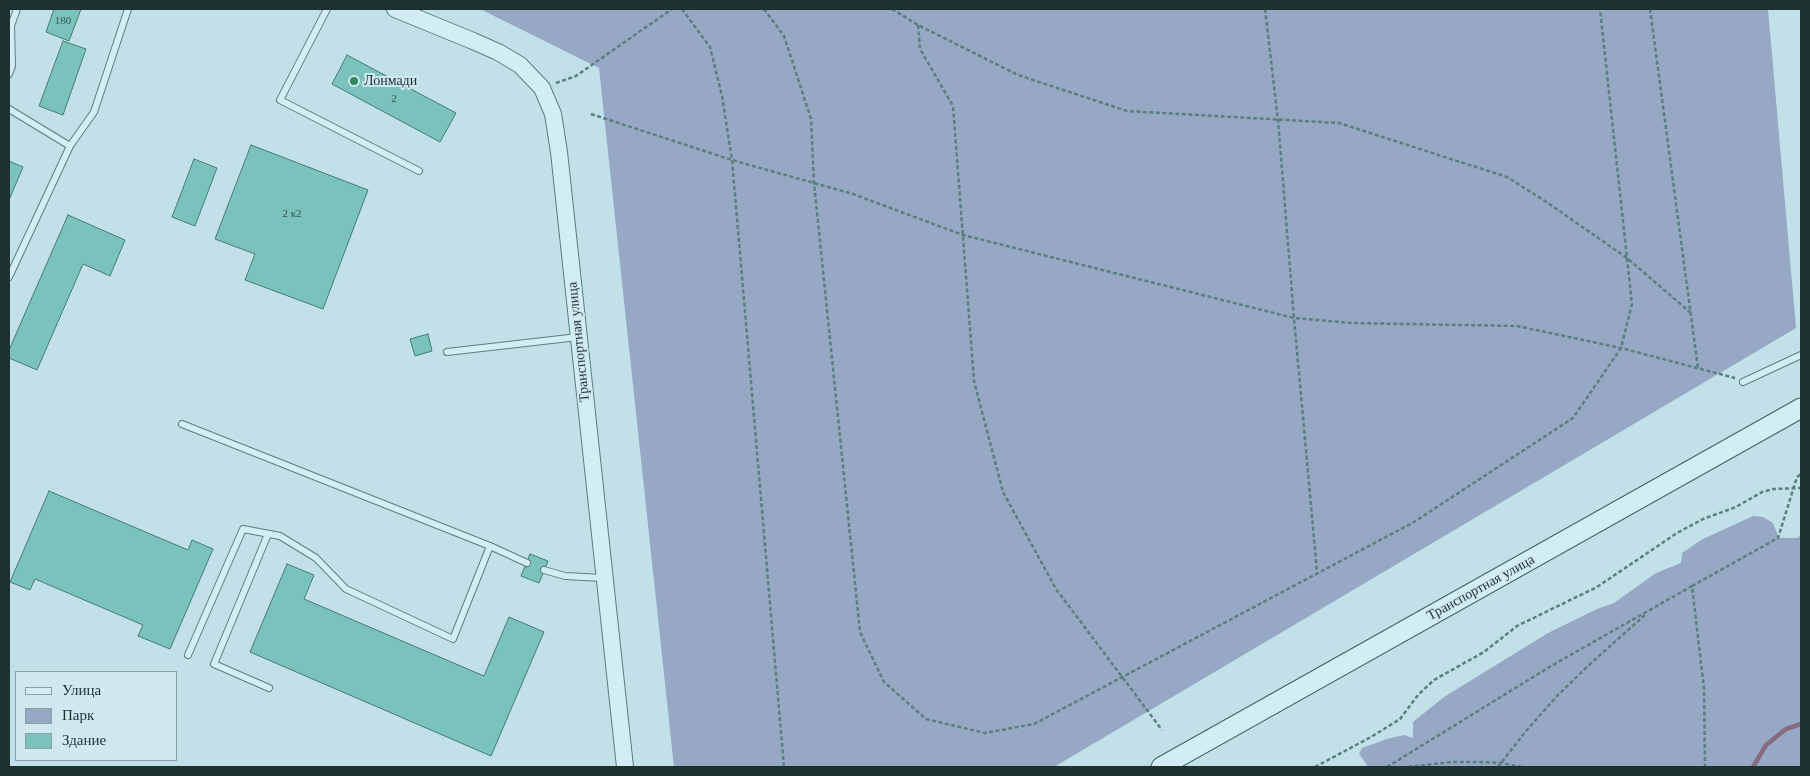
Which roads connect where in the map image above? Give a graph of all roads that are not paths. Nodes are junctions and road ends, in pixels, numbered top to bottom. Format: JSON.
{"nodes":[{"id":1,"x":17,"y":9,"type":"edge"},
{"id":2,"x":128,"y":9,"type":"edge"},
{"id":3,"x":327,"y":9,"type":"edge"},
{"id":4,"x":395,"y":9,"type":"edge"},
{"id":5,"x":9,"y":74,"type":"edge"},
{"id":6,"x":10,"y":112,"type":"edge"},
{"id":7,"x":70,"y":146,"type":"junction"},
{"id":8,"x":419,"y":171,"type":"dead end"},
{"id":9,"x":9,"y":277,"type":"edge"},
{"id":10,"x":578,"y":337,"type":"junction"},
{"id":11,"x":447,"y":352,"type":"dead end"},
{"id":12,"x":1801,"y":355,"type":"edge"},
{"id":13,"x":1743,"y":382,"type":"road end"},
{"id":14,"x":1801,"y":408,"type":"edge"},
{"id":15,"x":182,"y":424,"type":"dead end"},
{"id":16,"x":268,"y":534,"type":"junction"},
{"id":17,"x":490,"y":546,"type":"junction"},
{"id":18,"x":527,"y":562,"type":"dead end"},
{"id":19,"x":544,"y":570,"type":"dead end"},
{"id":20,"x":604,"y":578,"type":"junction"},
{"id":21,"x":188,"y":655,"type":"dead end"},
{"id":22,"x":269,"y":688,"type":"dead end"},
{"id":23,"x":625,"y":767,"type":"edge"},
{"id":24,"x":1160,"y":767,"type":"edge"}],
"edges":[{"from":1,"to":5,"type":"lane"},
{"from":2,"to":7,"type":"lane"},
{"from":3,"to":8,"type":"lane"},
{"from":4,"to":10,"type":"street","name":"Транспортная улица"},
{"from":6,"to":7,"type":"lane"},
{"from":7,"to":9,"type":"lane"},
{"from":10,"to":11,"type":"lane"},
{"from":10,"to":20,"type":"street","name":"Транспортная улица"},
{"from":12,"to":13,"type":"lane"},
{"from":14,"to":24,"type":"main road","name":"Транспортная улица"},
{"from":15,"to":17,"type":"lane"},
{"from":16,"to":17,"type":"lane"},
{"from":16,"to":21,"type":"lane"},
{"from":16,"to":22,"type":"lane"},
{"from":17,"to":18,"type":"lane"},
{"from":19,"to":20,"type":"lane"},
{"from":20,"to":23,"type":"street","name":"Транспортная улица"}]}
